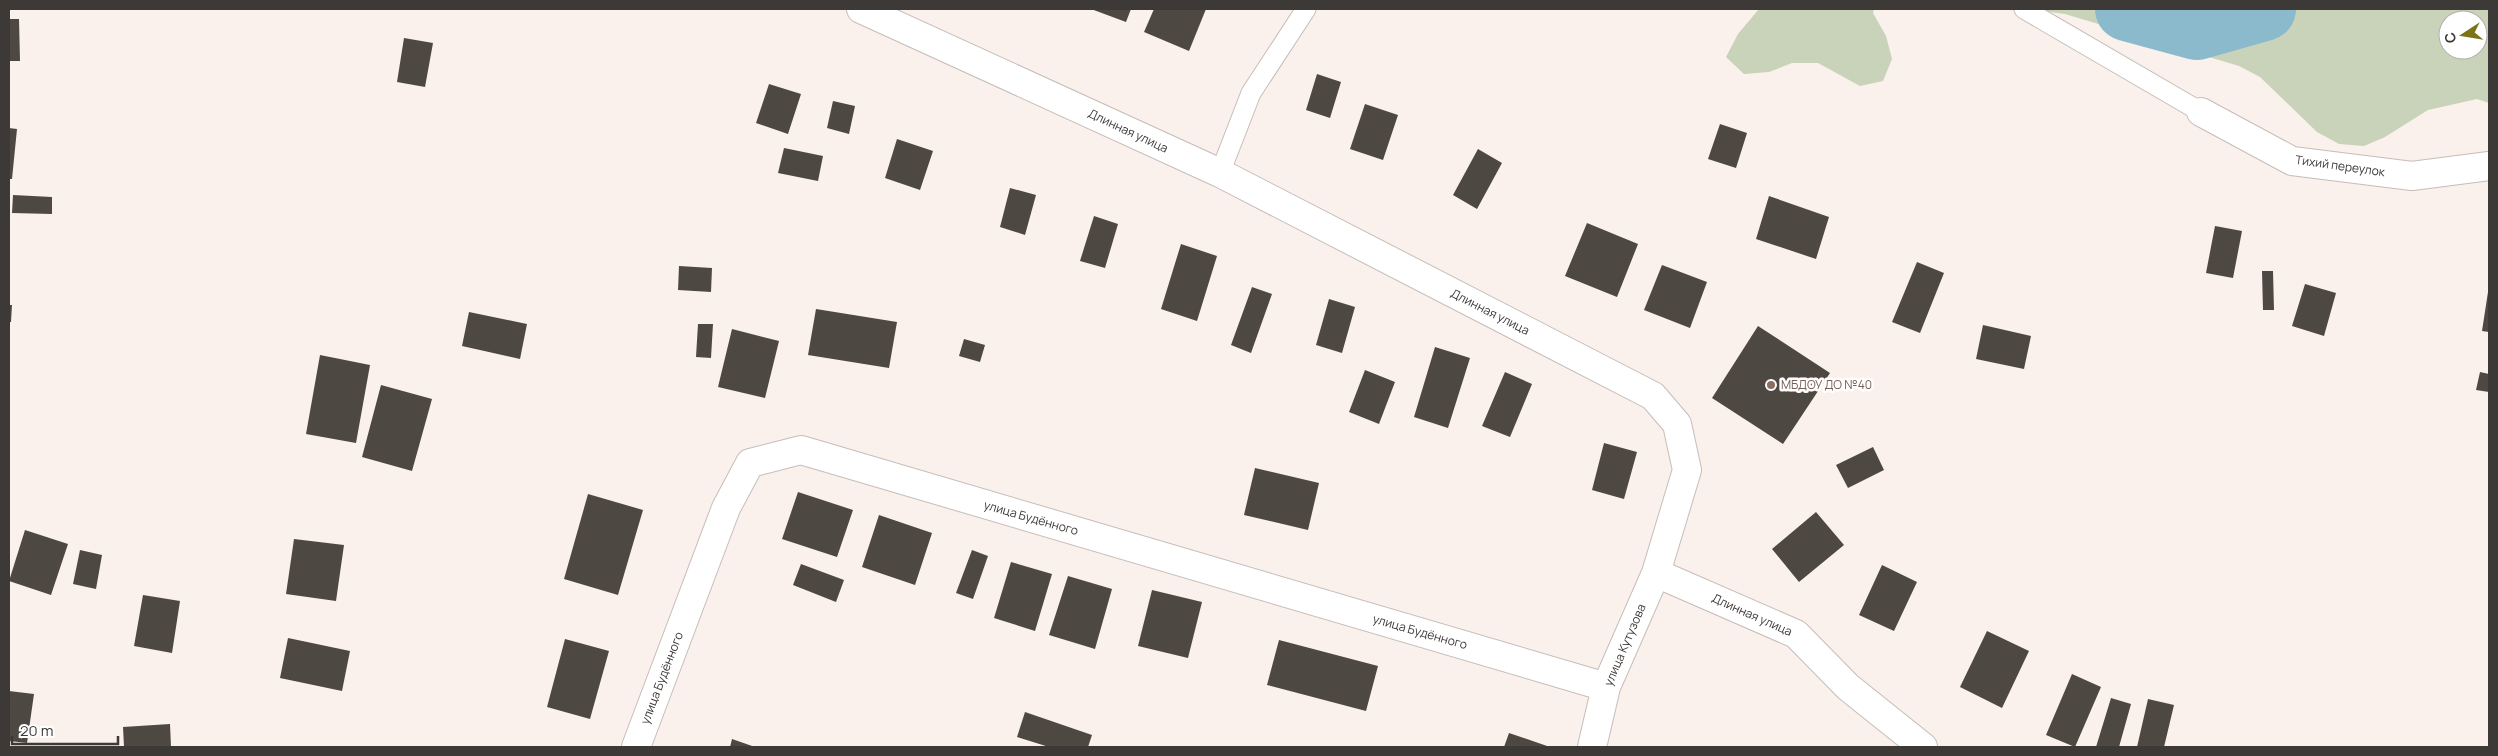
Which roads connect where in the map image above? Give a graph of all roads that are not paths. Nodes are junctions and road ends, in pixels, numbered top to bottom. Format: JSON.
{"nodes":[{"id":1,"x":861,"y":9,"type":"edge"},
{"id":2,"x":1306,"y":9,"type":"edge"},
{"id":3,"x":2024,"y":9,"type":"edge"},
{"id":4,"x":2201,"y":112,"type":"joint"},
{"id":5,"x":2489,"y":166,"type":"edge"},
{"id":6,"x":1220,"y":173,"type":"junction"},
{"id":7,"x":1656,"y":573,"type":"junction"},
{"id":8,"x":1606,"y":687,"type":"junction"},
{"id":9,"x":636,"y":747,"type":"edge"},
{"id":10,"x":1592,"y":747,"type":"edge"},
{"id":11,"x":1923,"y":747,"type":"edge"}],
"edges":[{"from":1,"to":6,"type":"street","name":"Длинная улица"},
{"from":2,"to":6,"type":"lane"},
{"from":3,"to":4,"type":"lane"},
{"from":4,"to":5,"type":"street","name":"Тихий переулок"},
{"from":6,"to":7,"type":"street","name":"Длинная улица"},
{"from":7,"to":8,"type":"street","name":"улица Кутузова"},
{"from":7,"to":11,"type":"street","name":"Длинная улица"},
{"from":8,"to":9,"type":"street","name":"улица Будённого"},
{"from":8,"to":10,"type":"street","name":"улица Кутузова"}]}
